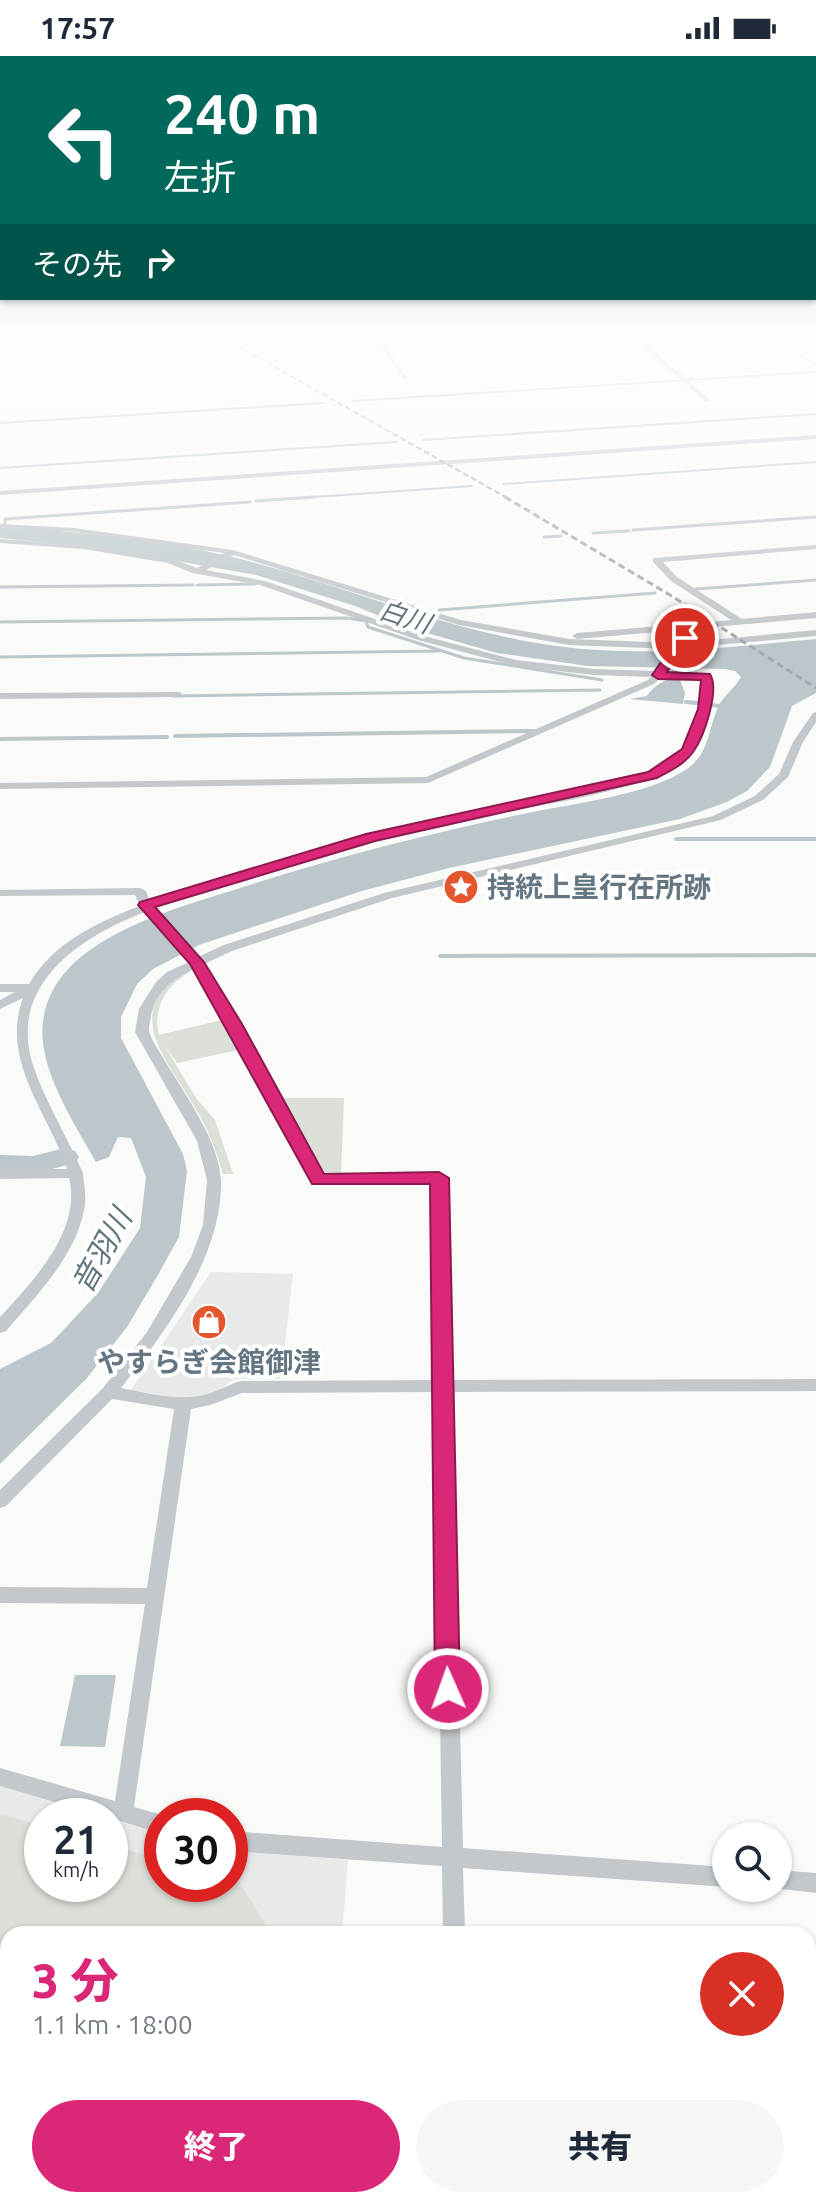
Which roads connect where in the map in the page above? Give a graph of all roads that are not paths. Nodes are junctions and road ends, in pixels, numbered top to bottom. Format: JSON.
{"nodes":[{"id":1,"x":816,"y":437,"type":"edge"},
{"id":2,"x":0,"y":493,"type":"edge"},
{"id":3,"x":0,"y":526,"type":"edge"},
{"id":4,"x":0,"y":541,"type":"edge"},
{"id":5,"x":816,"y":547,"type":"edge"},
{"id":6,"x":233,"y":552,"type":"junction"},
{"id":7,"x":199,"y":571,"type":"junction"},
{"id":8,"x":816,"y":615,"type":"edge"},
{"id":9,"x":739,"y":621,"type":"junction"},
{"id":10,"x":701,"y":625,"type":"junction"},
{"id":11,"x":816,"y":633,"type":"edge"},
{"id":12,"x":552,"y":639,"type":"junction"},
{"id":13,"x":678,"y":647,"type":"junction"},
{"id":14,"x":660,"y":674,"type":"junction"},
{"id":15,"x":177,"y":694,"type":"dead end"},
{"id":16,"x":0,"y":696,"type":"edge"},
{"id":17,"x":816,"y":715,"type":"edge"},
{"id":18,"x":0,"y":786,"type":"edge"},
{"id":19,"x":0,"y":893,"type":"edge"},
{"id":20,"x":146,"y":907,"type":"junction"},
{"id":21,"x":194,"y":960,"type":"junction"},
{"id":22,"x":0,"y":988,"type":"edge"},
{"id":23,"x":32,"y":988,"type":"junction"},
{"id":24,"x":0,"y":1005,"type":"edge"},
{"id":25,"x":76,"y":1173,"type":"junction"},
{"id":26,"x":0,"y":1174,"type":"edge"},
{"id":27,"x":0,"y":1327,"type":"edge"},
{"id":28,"x":443,"y":1385,"type":"junction"},
{"id":29,"x":816,"y":1385,"type":"edge"},
{"id":30,"x":109,"y":1392,"type":"junction"},
{"id":31,"x":183,"y":1405,"type":"junction"},
{"id":32,"x":0,"y":1501,"type":"edge"},
{"id":33,"x":0,"y":1595,"type":"edge"},
{"id":34,"x":155,"y":1596,"type":"junction"},
{"id":35,"x":0,"y":1777,"type":"edge"},
{"id":36,"x":70,"y":1798,"type":"edge"},
{"id":37,"x":125,"y":1798,"type":"edge"},
{"id":38,"x":248,"y":1842,"type":"edge"},
{"id":39,"x":454,"y":1858,"type":"junction"},
{"id":40,"x":712,"y":1876,"type":"edge"},
{"id":41,"x":792,"y":1881,"type":"edge"},
{"id":42,"x":816,"y":1883,"type":"edge"},
{"id":43,"x":454,"y":1926,"type":"edge"}],
"edges":[{"from":1,"to":2,"type":"street"},
{"from":3,"to":6,"type":"street"},
{"from":4,"to":7,"type":"street"},
{"from":5,"to":9,"type":"street"},
{"from":6,"to":7,"type":"street"},
{"from":6,"to":12,"type":"street"},
{"from":7,"to":14,"type":"street"},
{"from":8,"to":9,"type":"street"},
{"from":9,"to":10,"type":"street"},
{"from":10,"to":12,"type":"street"},
{"from":10,"to":13,"type":"street"},
{"from":11,"to":13,"type":"street"},
{"from":12,"to":13,"type":"street"},
{"from":13,"to":14,"type":"street"},
{"from":14,"to":18,"type":"street"},
{"from":14,"to":20,"type":"street"},
{"from":15,"to":16,"type":"street"},
{"from":17,"to":21,"type":"street"},
{"from":19,"to":20,"type":"street"},
{"from":20,"to":21,"type":"street"},
{"from":20,"to":23,"type":"street"},
{"from":21,"to":28,"type":"street"},
{"from":21,"to":30,"type":"street"},
{"from":22,"to":23,"type":"street"},
{"from":23,"to":24,"type":"street"},
{"from":23,"to":25,"type":"street"},
{"from":25,"to":26,"type":"street"},
{"from":25,"to":27,"type":"street"},
{"from":28,"to":29,"type":"street"},
{"from":28,"to":31,"type":"street"},
{"from":28,"to":39,"type":"street"},
{"from":30,"to":31,"type":"street"},
{"from":30,"to":32,"type":"street"},
{"from":31,"to":34,"type":"street"},
{"from":33,"to":34,"type":"street"},
{"from":34,"to":37,"type":"street"},
{"from":35,"to":36,"type":"street"},
{"from":38,"to":39,"type":"street"},
{"from":39,"to":40,"type":"street"},
{"from":39,"to":43,"type":"street"},
{"from":41,"to":42,"type":"street"}]}
